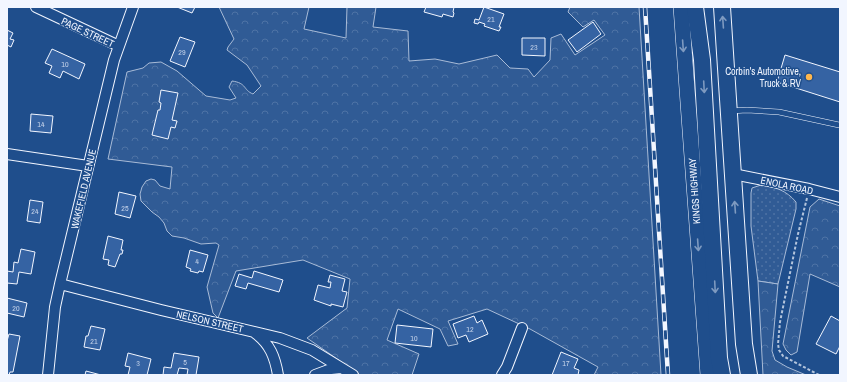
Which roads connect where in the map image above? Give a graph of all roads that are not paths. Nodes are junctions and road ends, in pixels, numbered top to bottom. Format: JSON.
{"nodes":[{"id":1,"x":36,"y":7,"type":"edge"},
{"id":2,"x":133,"y":7,"type":"edge"},
{"id":3,"x":681,"y":7,"type":"edge"},
{"id":4,"x":696,"y":7,"type":"edge"},
{"id":5,"x":722,"y":7,"type":"edge"},
{"id":6,"x":118,"y":46,"type":"junction"},
{"id":7,"x":729,"y":111,"type":"junction"},
{"id":8,"x":838,"y":125,"type":"dead end"},
{"id":9,"x":7,"y":154,"type":"edge"},
{"id":10,"x":88,"y":166,"type":"junction"},
{"id":11,"x":733,"y":174,"type":"junction"},
{"id":12,"x":840,"y":197,"type":"edge"},
{"id":13,"x":60,"y":284,"type":"junction"},
{"id":14,"x":522,"y":328,"type":"dead end"},
{"id":15,"x":254,"y":333,"type":"junction"},
{"id":16,"x":744,"y":344,"type":"junction"},
{"id":17,"x":341,"y":368,"type":"junction"},
{"id":18,"x":48,"y":375,"type":"edge"},
{"id":19,"x":278,"y":375,"type":"edge"},
{"id":20,"x":315,"y":375,"type":"edge"},
{"id":21,"x":353,"y":375,"type":"edge"},
{"id":22,"x":502,"y":375,"type":"edge"},
{"id":23,"x":708,"y":375,"type":"edge"},
{"id":24,"x":722,"y":375,"type":"edge"},
{"id":25,"x":746,"y":375,"type":"edge"},
{"id":26,"x":749,"y":375,"type":"edge"}],
"edges":[{"from":1,"to":6,"type":"street","name":"PAGE STREET"},
{"from":2,"to":6,"type":"street","name":"WAKEFIELD AVENUE"},
{"from":3,"to":23,"type":"main road","name":"KINGS HIGHWAY","one_way":true},
{"from":4,"to":24,"type":"highway","one_way":true},
{"from":7,"to":5,"type":"highway","one_way":true},
{"from":6,"to":10,"type":"street","name":"WAKEFIELD AVENUE"},
{"from":7,"to":8,"type":"lane"},
{"from":7,"to":11,"type":"highway"},
{"from":9,"to":10,"type":"street"},
{"from":10,"to":13,"type":"street","name":"WAKEFIELD AVENUE"},
{"from":11,"to":12,"type":"street","name":"ENOLA ROAD"},
{"from":16,"to":11,"type":"highway","one_way":true},
{"from":13,"to":15,"type":"street","name":"NELSON STREET"},
{"from":13,"to":18,"type":"street","name":"WAKEFIELD AVENUE"},
{"from":14,"to":22,"type":"street"},
{"from":15,"to":17,"type":"street","name":"NELSON STREET"},
{"from":15,"to":19,"type":"street"},
{"from":16,"to":25,"type":"main road"},
{"from":16,"to":26,"type":"highway"},
{"from":17,"to":20,"type":"street"},
{"from":17,"to":21,"type":"street","name":"NELSON STREET"}]}
